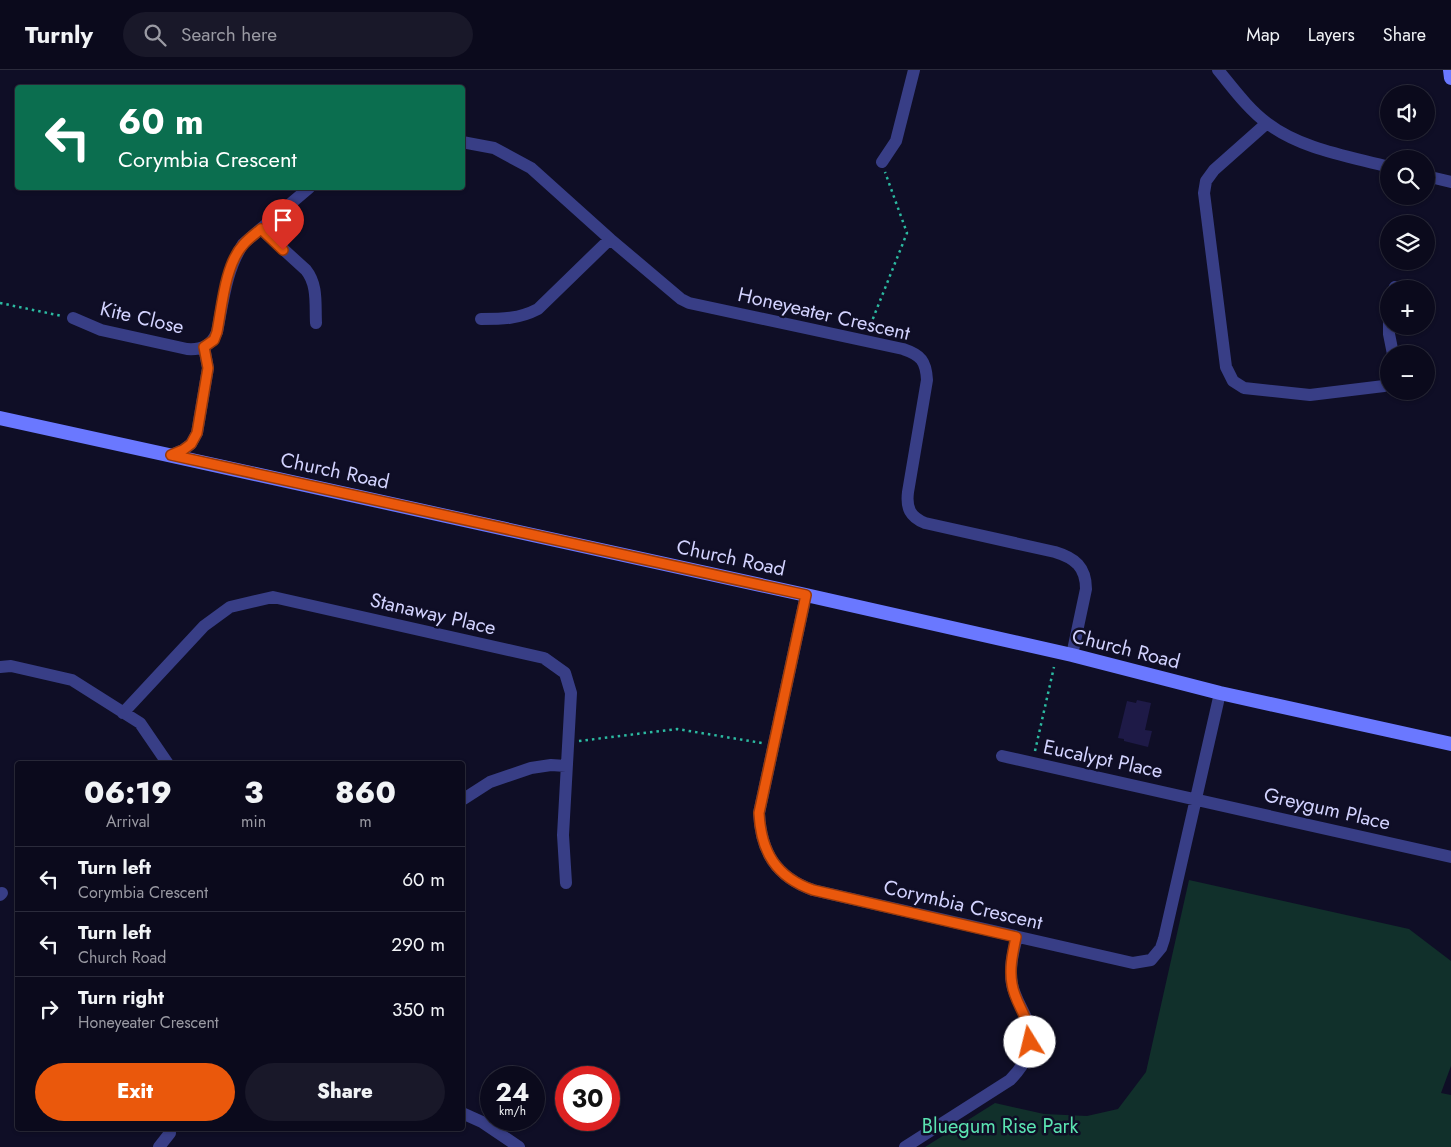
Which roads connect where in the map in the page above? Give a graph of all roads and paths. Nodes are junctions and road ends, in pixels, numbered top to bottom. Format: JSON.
{"nodes":[{"id":1,"x":914,"y":70,"type":"edge"},
{"id":2,"x":1218,"y":70,"type":"edge"},
{"id":3,"x":1450,"y":70,"type":"edge"},
{"id":4,"x":1451,"y":78,"type":"edge"},
{"id":5,"x":1267,"y":123,"type":"junction"},
{"id":6,"x":465,"y":143,"type":"edge"},
{"id":7,"x":882,"y":162,"type":"joint"},
{"id":8,"x":1380,"y":165,"type":"edge"},
{"id":9,"x":1435,"y":178,"type":"edge"},
{"id":10,"x":1451,"y":182,"type":"edge"},
{"id":11,"x":307,"y":190,"type":"edge"},
{"id":12,"x":261,"y":229,"type":"junction"},
{"id":13,"x":610,"y":239,"type":"junction"},
{"id":14,"x":0,"y":303,"type":"edge"},
{"id":15,"x":74,"y":318,"type":"joint"},
{"id":16,"x":481,"y":319,"type":"dead end"},
{"id":17,"x":316,"y":322,"type":"dead end"},
{"id":18,"x":864,"y":342,"type":"junction"},
{"id":19,"x":204,"y":347,"type":"junction"},
{"id":20,"x":1380,"y":386,"type":"edge"},
{"id":21,"x":0,"y":418,"type":"edge"},
{"id":22,"x":171,"y":455,"type":"junction"},
{"id":23,"x":806,"y":595,"type":"junction"},
{"id":24,"x":1072,"y":655,"type":"junction"},
{"id":25,"x":0,"y":667,"type":"edge"},
{"id":26,"x":1054,"y":667,"type":"dead end"},
{"id":27,"x":1220,"y":693,"type":"junction"},
{"id":28,"x":123,"y":713,"type":"junction"},
{"id":29,"x":582,"y":741,"type":"dead end"},
{"id":30,"x":758,"y":742,"type":"dead end"},
{"id":31,"x":1451,"y":744,"type":"edge"},
{"id":32,"x":1036,"y":749,"type":"dead end"},
{"id":33,"x":1002,"y":756,"type":"dead end"},
{"id":34,"x":166,"y":761,"type":"edge"},
{"id":35,"x":566,"y":766,"type":"junction"},
{"id":36,"x":465,"y":798,"type":"edge"},
{"id":37,"x":1196,"y":798,"type":"junction"},
{"id":38,"x":1451,"y":857,"type":"edge"},
{"id":39,"x":566,"y":883,"type":"dead end"},
{"id":40,"x":1016,"y":937,"type":"junction"},
{"id":41,"x":465,"y":1114,"type":"edge"},
{"id":42,"x":170,"y":1133,"type":"dead end"},
{"id":43,"x":159,"y":1147,"type":"edge"},
{"id":44,"x":519,"y":1147,"type":"edge"},
{"id":45,"x":905,"y":1147,"type":"edge"}],
"edges":[{"from":1,"to":7,"type":"street"},
{"from":2,"to":5,"type":"street"},
{"from":3,"to":4,"type":"main road"},
{"from":5,"to":8,"type":"street"},
{"from":5,"to":20,"type":"street"},
{"from":6,"to":13,"type":"street","name":"Honeyeater Crescent"},
{"from":7,"to":18,"type":"path"},
{"from":9,"to":10,"type":"street"},
{"from":11,"to":12,"type":"street"},
{"from":12,"to":17,"type":"street"},
{"from":12,"to":19,"type":"street"},
{"from":13,"to":16,"type":"street"},
{"from":13,"to":18,"type":"street","name":"Honeyeater Crescent"},
{"from":14,"to":15,"type":"path"},
{"from":15,"to":19,"type":"street","name":"Kite Close"},
{"from":18,"to":24,"type":"street","name":"Honeyeater Crescent"},
{"from":19,"to":22,"type":"street"},
{"from":21,"to":22,"type":"main road","name":"Church Road"},
{"from":22,"to":23,"type":"main road","name":"Church Road"},
{"from":23,"to":24,"type":"main road","name":"Church Road"},
{"from":23,"to":40,"type":"street","name":"Corymbia Crescent"},
{"from":24,"to":27,"type":"main road","name":"Church Road"},
{"from":25,"to":28,"type":"street"},
{"from":26,"to":32,"type":"path"},
{"from":27,"to":31,"type":"main road","name":"Church Road"},
{"from":27,"to":37,"type":"street","name":"Corymbia Crescent"},
{"from":28,"to":34,"type":"street"},
{"from":28,"to":35,"type":"street","name":"Stanaway Place"},
{"from":29,"to":30,"type":"path"},
{"from":33,"to":37,"type":"street","name":"Eucalypt Place"},
{"from":35,"to":36,"type":"street"},
{"from":35,"to":39,"type":"street","name":"Stanaway Place"},
{"from":37,"to":38,"type":"street","name":"Greygum Place"},
{"from":37,"to":40,"type":"street","name":"Corymbia Crescent"},
{"from":40,"to":45,"type":"street"},
{"from":41,"to":44,"type":"street"},
{"from":42,"to":43,"type":"street"}]}
